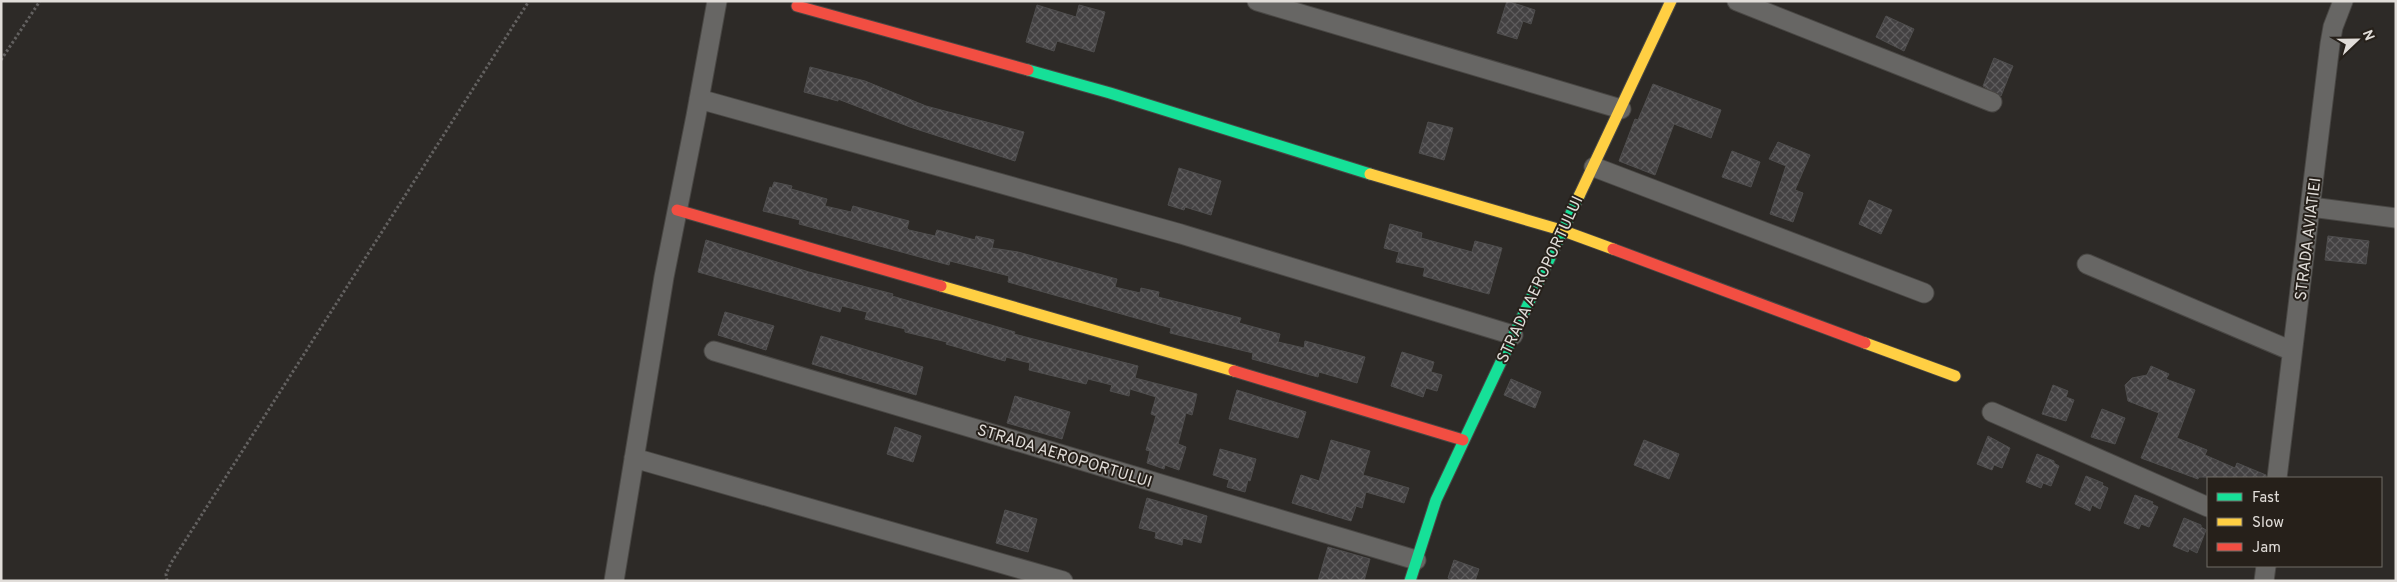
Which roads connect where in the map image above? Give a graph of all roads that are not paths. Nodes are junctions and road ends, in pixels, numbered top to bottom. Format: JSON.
{"nodes":[{"id":1,"x":717,"y":1,"type":"edge"},
{"id":2,"x":1257,"y":1,"type":"edge"},
{"id":3,"x":1671,"y":1,"type":"edge"},
{"id":4,"x":1737,"y":1,"type":"edge"},
{"id":5,"x":2343,"y":1,"type":"edge"},
{"id":6,"x":797,"y":6,"type":"dead end"},
{"id":7,"x":699,"y":99,"type":"junction"},
{"id":8,"x":1992,"y":102,"type":"dead end"},
{"id":9,"x":1621,"y":109,"type":"junction"},
{"id":10,"x":1594,"y":167,"type":"junction"},
{"id":11,"x":2311,"y":207,"type":"junction"},
{"id":12,"x":677,"y":210,"type":"junction"},
{"id":13,"x":2396,"y":218,"type":"edge"},
{"id":14,"x":1561,"y":230,"type":"junction"},
{"id":15,"x":2087,"y":264,"type":"dead end"},
{"id":16,"x":1924,"y":293,"type":"dead end"},
{"id":17,"x":1513,"y":334,"type":"junction"},
{"id":18,"x":714,"y":351,"type":"dead end"},
{"id":19,"x":2292,"y":351,"type":"junction"},
{"id":20,"x":1955,"y":376,"type":"dead end"},
{"id":21,"x":1992,"y":412,"type":"dead end"},
{"id":22,"x":1463,"y":440,"type":"junction"},
{"id":23,"x":634,"y":458,"type":"junction"},
{"id":24,"x":2277,"y":477,"type":"edge"},
{"id":25,"x":2207,"y":507,"type":"edge"},
{"id":26,"x":1416,"y":560,"type":"junction"},
{"id":27,"x":2266,"y":567,"type":"edge"},
{"id":28,"x":614,"y":581,"type":"edge"},
{"id":29,"x":1063,"y":581,"type":"edge"},
{"id":30,"x":1410,"y":581,"type":"edge"},
{"id":31,"x":2264,"y":581,"type":"edge"}],
"edges":[{"from":1,"to":7,"type":"street"},
{"from":2,"to":9,"type":"street"},
{"from":3,"to":9,"type":"street","name":"STRADA AEROPORTULUI"},
{"from":4,"to":8,"type":"street"},
{"from":5,"to":11,"type":"street","name":"STRADA AVIATIEI"},
{"from":6,"to":14,"type":"street"},
{"from":7,"to":12,"type":"street"},
{"from":7,"to":17,"type":"street"},
{"from":9,"to":10,"type":"street","name":"STRADA AEROPORTULUI"},
{"from":10,"to":14,"type":"street","name":"STRADA AEROPORTULUI"},
{"from":10,"to":16,"type":"street"},
{"from":11,"to":13,"type":"street"},
{"from":11,"to":19,"type":"street","name":"STRADA AVIATIEI"},
{"from":12,"to":22,"type":"street"},
{"from":12,"to":23,"type":"street"},
{"from":14,"to":17,"type":"street","name":"STRADA AEROPORTULUI"},
{"from":14,"to":20,"type":"street"},
{"from":15,"to":19,"type":"street"},
{"from":17,"to":22,"type":"street","name":"STRADA AEROPORTULUI"},
{"from":18,"to":26,"type":"street","name":"STRADA AEROPORTULUI"},
{"from":19,"to":24,"type":"street","name":"STRADA AVIATIEI"},
{"from":21,"to":25,"type":"street"},
{"from":22,"to":26,"type":"street","name":"STRADA AEROPORTULUI"},
{"from":23,"to":28,"type":"street"},
{"from":23,"to":29,"type":"street"},
{"from":26,"to":30,"type":"street","name":"STRADA AEROPORTULUI"},
{"from":27,"to":31,"type":"street"}]}
